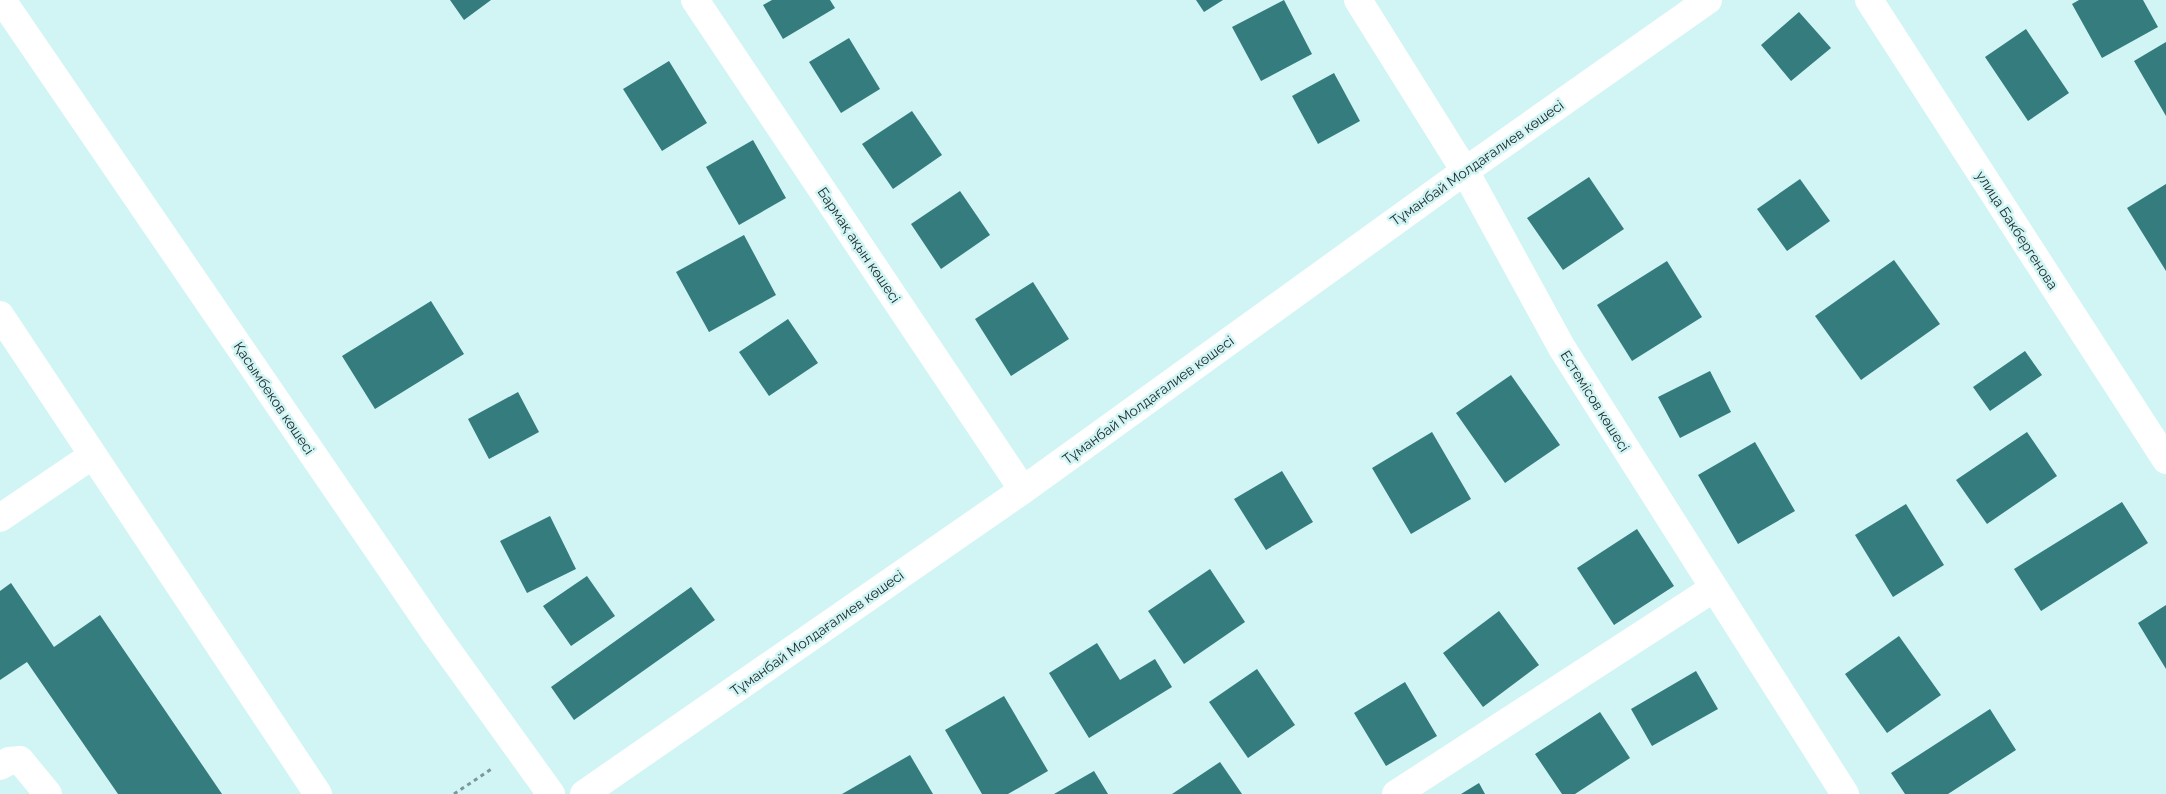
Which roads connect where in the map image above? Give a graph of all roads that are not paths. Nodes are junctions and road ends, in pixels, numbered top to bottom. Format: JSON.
{"nodes":[{"id":1,"x":2,"y":0,"type":"edge"},
{"id":2,"x":695,"y":0,"type":"edge"},
{"id":3,"x":1358,"y":0,"type":"edge"},
{"id":4,"x":1708,"y":0,"type":"edge"},
{"id":5,"x":1869,"y":0,"type":"edge"},
{"id":6,"x":1465,"y":171,"type":"junction"},
{"id":7,"x":0,"y":315,"type":"edge"},
{"id":8,"x":94,"y":455,"type":"junction"},
{"id":9,"x":2166,"y":460,"type":"edge"},
{"id":10,"x":1023,"y":490,"type":"junction"},
{"id":11,"x":0,"y":518,"type":"edge"},
{"id":12,"x":1714,"y":588,"type":"junction"},
{"id":13,"x":0,"y":766,"type":"edge"},
{"id":14,"x":48,"y":794,"type":"edge"},
{"id":15,"x":318,"y":794,"type":"edge"},
{"id":16,"x":551,"y":794,"type":"edge"},
{"id":17,"x":584,"y":794,"type":"edge"},
{"id":18,"x":1396,"y":794,"type":"edge"},
{"id":19,"x":1845,"y":794,"type":"edge"}],
"edges":[{"from":1,"to":16,"type":"street","name":"Қасымбеков көшесі"},
{"from":2,"to":10,"type":"street","name":"Бармақ ақын көшесі"},
{"from":3,"to":6,"type":"street","name":"Естемісов көшесі"},
{"from":4,"to":6,"type":"street","name":"Тұманбай Молдағалиев көшесі"},
{"from":5,"to":9,"type":"street","name":"улица Бакбергенова"},
{"from":6,"to":10,"type":"street","name":"Тұманбай Молдағалиев көшесі"},
{"from":6,"to":12,"type":"street","name":"Естемісов көшесі"},
{"from":7,"to":8,"type":"street"},
{"from":8,"to":11,"type":"street"},
{"from":8,"to":15,"type":"street"},
{"from":10,"to":17,"type":"street","name":"Тұманбай Молдағалиев көшесі"},
{"from":12,"to":18,"type":"street"},
{"from":12,"to":19,"type":"street","name":"Естемісов көшесі"},
{"from":13,"to":14,"type":"street"}]}
